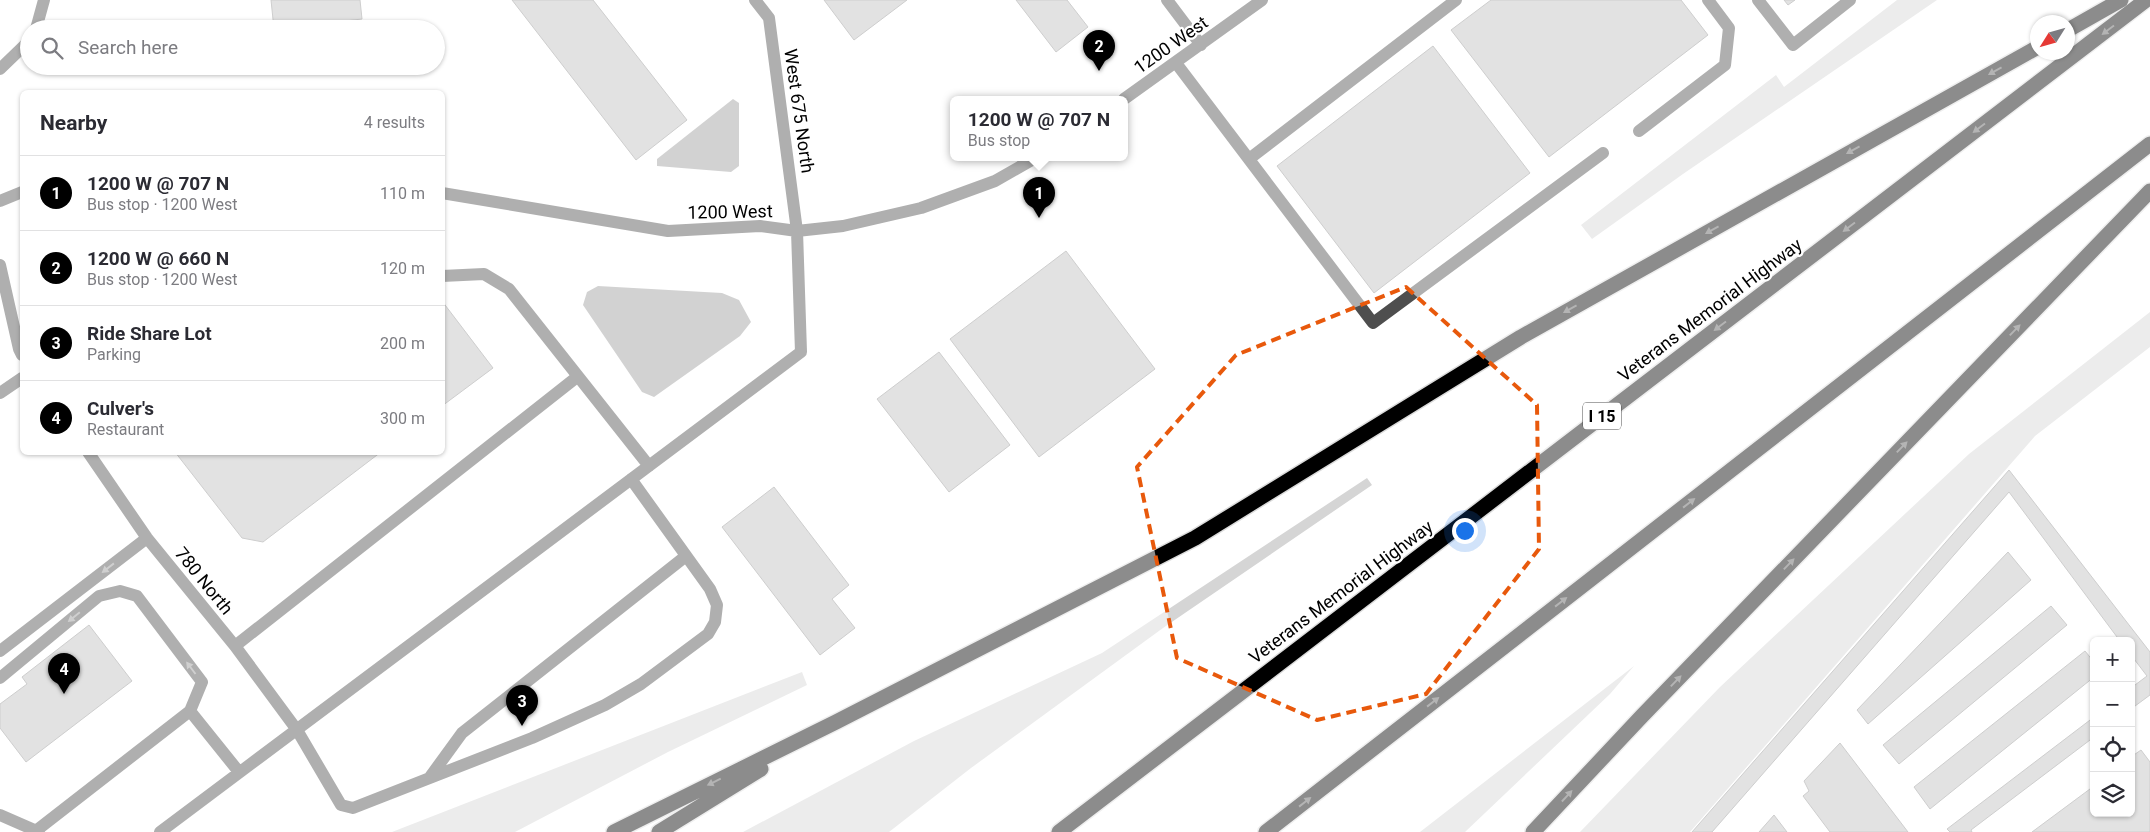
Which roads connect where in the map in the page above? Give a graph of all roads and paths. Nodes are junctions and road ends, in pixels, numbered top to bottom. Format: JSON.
{"nodes":[{"id":1,"x":44,"y":0,"type":"edge"},
{"id":2,"x":755,"y":0,"type":"edge"},
{"id":3,"x":1167,"y":0,"type":"edge"},
{"id":4,"x":1262,"y":0,"type":"edge"},
{"id":5,"x":1456,"y":0,"type":"edge"},
{"id":6,"x":1708,"y":0,"type":"edge"},
{"id":7,"x":1758,"y":0,"type":"edge"},
{"id":8,"x":1850,"y":0,"type":"edge"},
{"id":9,"x":2121,"y":0,"type":"edge"},
{"id":10,"x":2146,"y":0,"type":"edge"},
{"id":11,"x":38,"y":20,"type":"edge"},
{"id":12,"x":2075,"y":26,"type":"edge"},
{"id":13,"x":1202,"y":45,"type":"junction"},
{"id":14,"x":20,"y":50,"type":"edge"},
{"id":15,"x":2030,"y":51,"type":"edge"},
{"id":16,"x":1176,"y":63,"type":"junction"},
{"id":17,"x":0,"y":69,"type":"edge"},
{"id":18,"x":1128,"y":97,"type":"edge"},
{"id":19,"x":1639,"y":131,"type":"dead end"},
{"id":20,"x":2150,"y":144,"type":"edge"},
{"id":21,"x":1604,"y":153,"type":"dead end"},
{"id":22,"x":1249,"y":159,"type":"junction"},
{"id":23,"x":1030,"y":161,"type":"edge"},
{"id":24,"x":2150,"y":190,"type":"edge"},
{"id":25,"x":20,"y":193,"type":"edge"},
{"id":26,"x":445,"y":194,"type":"edge"},
{"id":27,"x":0,"y":201,"type":"edge"},
{"id":28,"x":797,"y":231,"type":"junction"},
{"id":29,"x":0,"y":265,"type":"edge"},
{"id":30,"x":445,"y":276,"type":"edge"},
{"id":31,"x":20,"y":351,"type":"edge"},
{"id":32,"x":577,"y":377,"type":"junction"},
{"id":33,"x":20,"y":379,"type":"edge"},
{"id":34,"x":0,"y":393,"type":"edge"},
{"id":35,"x":90,"y":455,"type":"edge"},
{"id":36,"x":649,"y":466,"type":"junction"},
{"id":37,"x":631,"y":479,"type":"junction"},
{"id":38,"x":147,"y":538,"type":"junction"},
{"id":39,"x":686,"y":556,"type":"junction"},
{"id":40,"x":235,"y":646,"type":"junction"},
{"id":41,"x":0,"y":651,"type":"edge"},
{"id":42,"x":0,"y":678,"type":"edge"},
{"id":43,"x":190,"y":711,"type":"junction"},
{"id":44,"x":836,"y":722,"type":"junction"},
{"id":45,"x":297,"y":730,"type":"junction"},
{"id":46,"x":239,"y":772,"type":"junction"},
{"id":47,"x":430,"y":777,"type":"junction"},
{"id":48,"x":0,"y":815,"type":"edge"},
{"id":49,"x":38,"y":831,"type":"edge"},
{"id":50,"x":160,"y":832,"type":"edge"},
{"id":51,"x":614,"y":832,"type":"edge"},
{"id":52,"x":659,"y":832,"type":"edge"},
{"id":53,"x":1059,"y":832,"type":"edge"},
{"id":54,"x":1266,"y":832,"type":"edge"},
{"id":55,"x":1533,"y":832,"type":"edge"}],
"edges":[{"from":1,"to":11,"type":"street"},
{"from":2,"to":28,"type":"street","name":"West 675 North"},
{"from":3,"to":13,"type":"street"},
{"from":4,"to":13,"type":"street","name":"1200 West"},
{"from":5,"to":22,"type":"street"},
{"from":6,"to":19,"type":"street"},
{"from":7,"to":8,"type":"street"},
{"from":9,"to":12,"type":"highway"},
{"from":10,"to":53,"type":"highway","name":"Veterans Memorial Highway","number":"I 15","one_way":true},
{"from":13,"to":16,"type":"street","name":"1200 West"},
{"from":14,"to":17,"type":"street"},
{"from":15,"to":44,"type":"highway","one_way":true},
{"from":16,"to":18,"type":"street","name":"1200 West"},
{"from":16,"to":22,"type":"street"},
{"from":54,"to":20,"type":"highway","one_way":true},
{"from":21,"to":22,"type":"street"},
{"from":23,"to":28,"type":"street","name":"1200 West"},
{"from":55,"to":24,"type":"highway","one_way":true},
{"from":25,"to":27,"type":"street"},
{"from":26,"to":28,"type":"street","name":"1200 West"},
{"from":28,"to":36,"type":"street","name":"West 675 North"},
{"from":29,"to":31,"type":"street"},
{"from":30,"to":32,"type":"street"},
{"from":32,"to":36,"type":"street"},
{"from":32,"to":40,"type":"street"},
{"from":33,"to":34,"type":"street"},
{"from":35,"to":38,"type":"street","name":"780 North"},
{"from":36,"to":37,"type":"street"},
{"from":37,"to":39,"type":"street","name":"780 North"},
{"from":37,"to":45,"type":"street"},
{"from":38,"to":40,"type":"street","name":"780 North"},
{"from":38,"to":41,"type":"street","one_way":true},
{"from":39,"to":47,"type":"street"},
{"from":39,"to":47,"type":"street","name":"780 North"},
{"from":40,"to":45,"type":"street","name":"780 North"},
{"from":43,"to":42,"type":"street","one_way":true},
{"from":43,"to":46,"type":"street"},
{"from":43,"to":49,"type":"street"},
{"from":44,"to":51,"type":"highway","one_way":true},
{"from":44,"to":52,"type":"highway"},
{"from":45,"to":46,"type":"street"},
{"from":45,"to":47,"type":"street","name":"780 North"},
{"from":46,"to":50,"type":"street"},
{"from":48,"to":49,"type":"street"}]}
